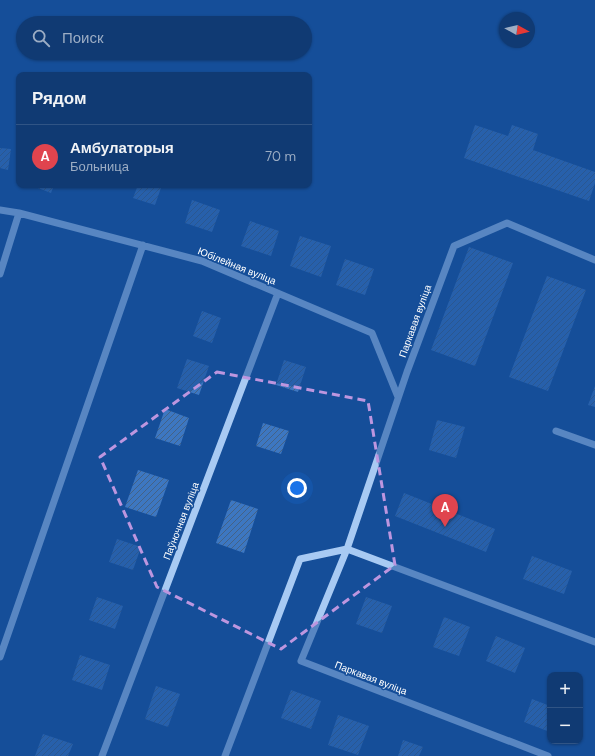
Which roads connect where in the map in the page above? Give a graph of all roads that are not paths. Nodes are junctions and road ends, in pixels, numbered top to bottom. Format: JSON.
{"nodes":[{"id":1,"x":0,"y":210,"type":"edge"},
{"id":2,"x":20,"y":213,"type":"junction"},
{"id":3,"x":143,"y":245,"type":"junction"},
{"id":4,"x":595,"y":260,"type":"edge"},
{"id":5,"x":0,"y":274,"type":"edge"},
{"id":6,"x":278,"y":293,"type":"junction"},
{"id":7,"x":398,"y":397,"type":"junction"},
{"id":8,"x":556,"y":431,"type":"dead end"},
{"id":9,"x":595,"y":445,"type":"edge"},
{"id":10,"x":347,"y":549,"type":"junction"},
{"id":11,"x":595,"y":642,"type":"edge"},
{"id":12,"x":0,"y":657,"type":"edge"},
{"id":13,"x":102,"y":756,"type":"edge"},
{"id":14,"x":225,"y":756,"type":"edge"},
{"id":15,"x":548,"y":756,"type":"edge"}],
"edges":[{"from":1,"to":2,"type":"street","name":"Юбілейная вуліца"},
{"from":2,"to":3,"type":"street","name":"Юбілейная вуліца"},
{"from":2,"to":5,"type":"street"},
{"from":3,"to":6,"type":"street","name":"Юбілейная вуліца"},
{"from":3,"to":12,"type":"street"},
{"from":4,"to":7,"type":"street","name":"Паркавая вуліца"},
{"from":6,"to":7,"type":"street","name":"Юбілейная вуліца"},
{"from":6,"to":13,"type":"street","name":"Паўночная вуліца"},
{"from":7,"to":10,"type":"street","name":"Паркавая вуліца"},
{"from":8,"to":9,"type":"street"},
{"from":10,"to":11,"type":"street"},
{"from":10,"to":14,"type":"street"},
{"from":10,"to":15,"type":"street","name":"Паркавая вуліца"}]}
